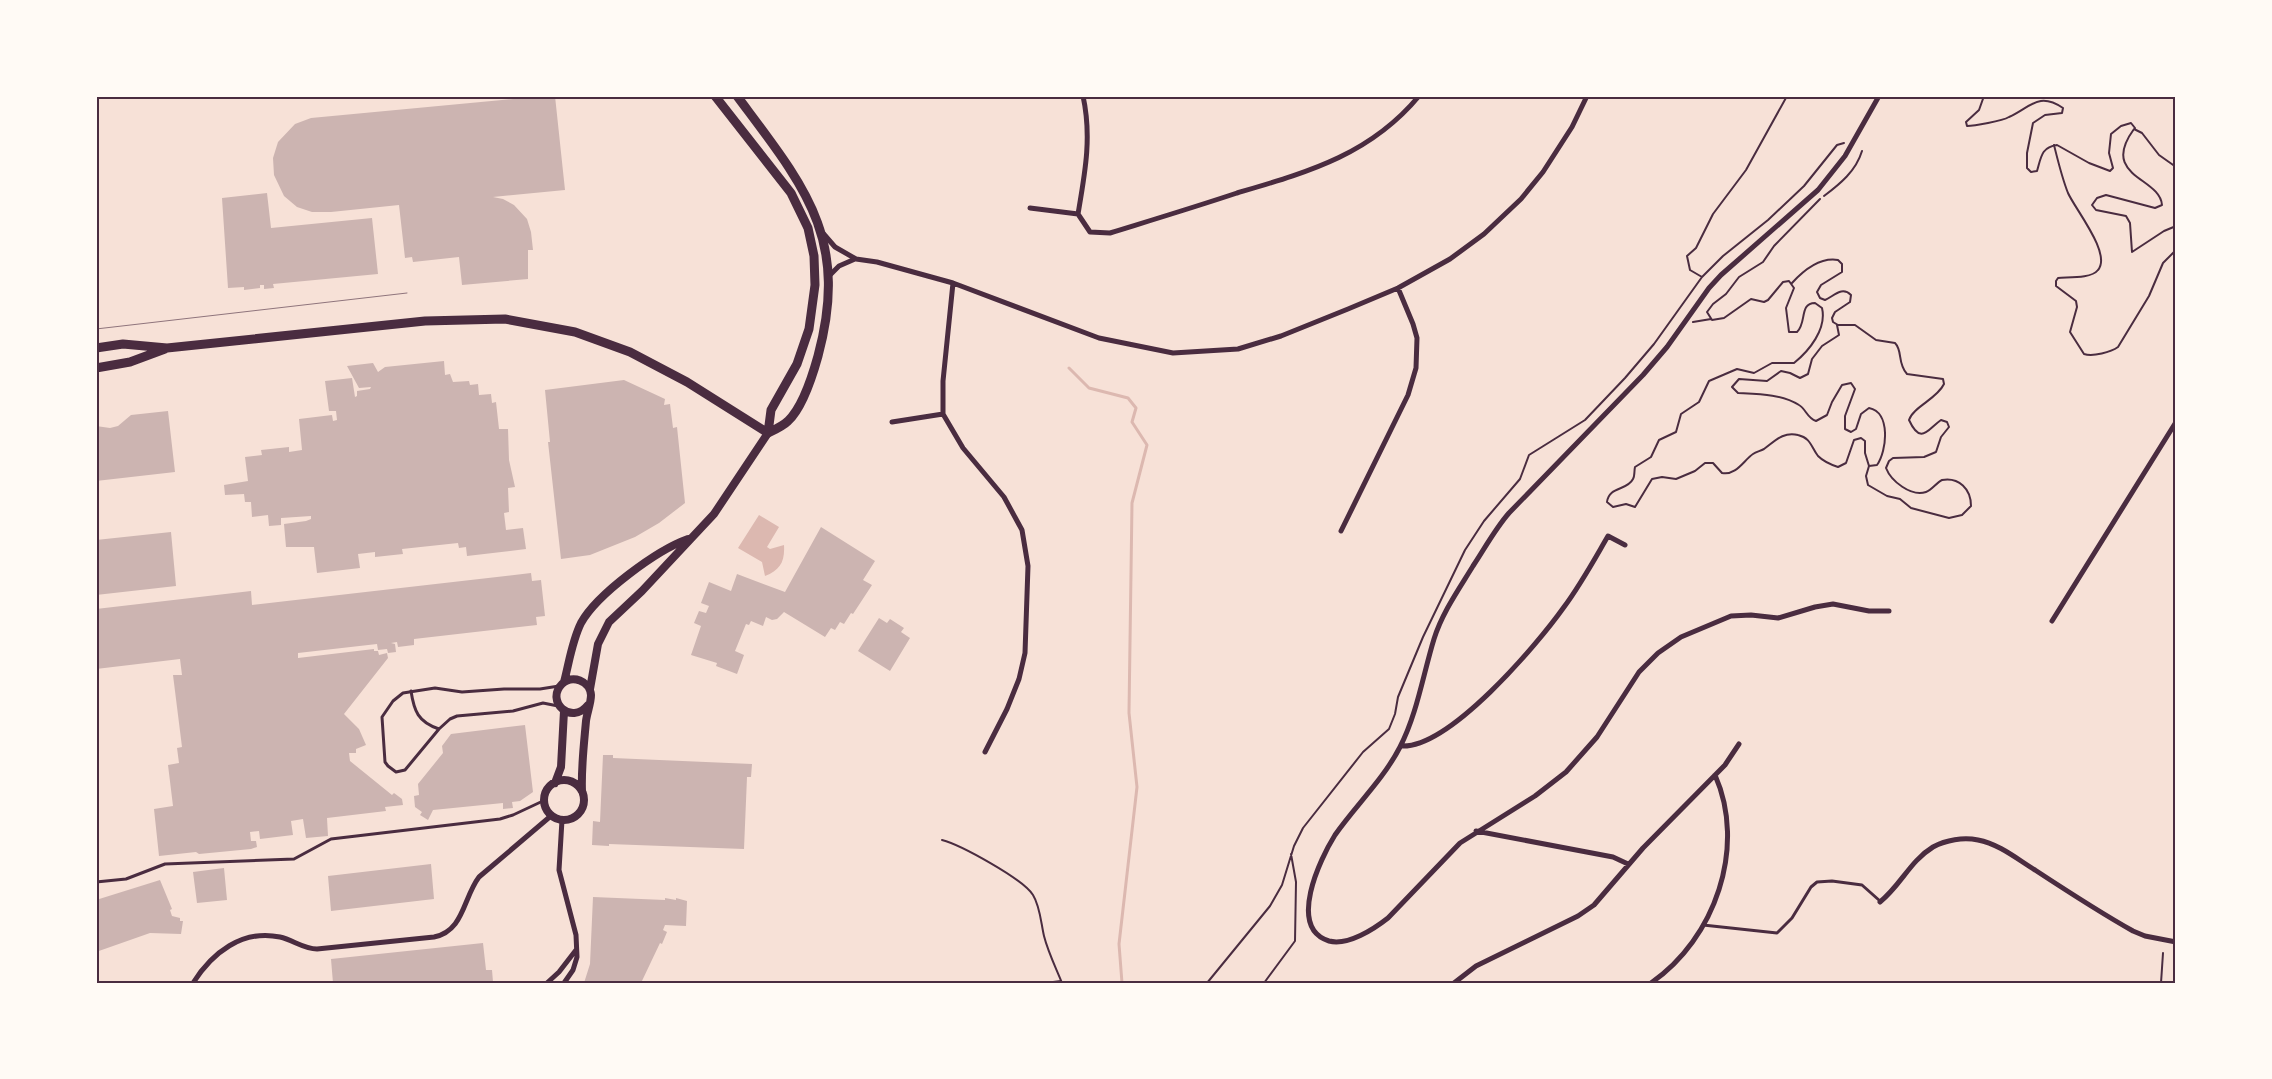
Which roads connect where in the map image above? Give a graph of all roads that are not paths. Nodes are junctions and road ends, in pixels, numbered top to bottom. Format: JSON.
{"nodes":[{"id":1,"x":715,"y":96,"type":"edge"},
{"id":2,"x":737,"y":96,"type":"edge"},
{"id":3,"x":1083,"y":96,"type":"edge"},
{"id":4,"x":1419,"y":96,"type":"edge"},
{"id":5,"x":1587,"y":96,"type":"edge"},
{"id":6,"x":1879,"y":96,"type":"edge"},
{"id":7,"x":1030,"y":208,"type":"dead end"},
{"id":8,"x":1078,"y":214,"type":"junction"},
{"id":9,"x":821,"y":231,"type":"junction"},
{"id":10,"x":856,"y":259,"type":"junction"},
{"id":11,"x":828,"y":277,"type":"junction"},
{"id":12,"x":953,"y":283,"type":"junction"},
{"id":13,"x":1398,"y":288,"type":"junction"},
{"id":14,"x":96,"y":348,"type":"edge"},
{"id":15,"x":167,"y":348,"type":"junction"},
{"id":16,"x":96,"y":368,"type":"edge"},
{"id":17,"x":943,"y":414,"type":"junction"},
{"id":18,"x":892,"y":422,"type":"dead end"},
{"id":19,"x":2176,"y":422,"type":"edge"},
{"id":20,"x":768,"y":433,"type":"junction"},
{"id":21,"x":1341,"y":531,"type":"dead end"},
{"id":22,"x":690,"y":538,"type":"junction"},
{"id":23,"x":1625,"y":545,"type":"dead end"},
{"id":24,"x":1889,"y":611,"type":"dead end"},
{"id":25,"x":2052,"y":621,"type":"dead end"},
{"id":26,"x":565,"y":682,"type":"junction"},
{"id":27,"x":588,"y":687,"type":"junction"},
{"id":28,"x":411,"y":691,"type":"junction"},
{"id":29,"x":588,"y":705,"type":"junction"},
{"id":30,"x":565,"y":710,"type":"junction"},
{"id":31,"x":439,"y":729,"type":"junction"},
{"id":32,"x":1739,"y":744,"type":"dead end"},
{"id":33,"x":1401,"y":746,"type":"junction"},
{"id":34,"x":985,"y":752,"type":"dead end"},
{"id":35,"x":1715,"y":775,"type":"junction"},
{"id":36,"x":555,"y":783,"type":"junction"},
{"id":37,"x":582,"y":791,"type":"junction"},
{"id":38,"x":545,"y":800,"type":"junction"},
{"id":39,"x":552,"y":815,"type":"junction"},
{"id":40,"x":562,"y":820,"type":"junction"},
{"id":41,"x":1476,"y":831,"type":"junction"},
{"id":42,"x":1628,"y":864,"type":"junction"},
{"id":43,"x":96,"y":882,"type":"edge"},
{"id":44,"x":1880,"y":902,"type":"joint"},
{"id":45,"x":1703,"y":925,"type":"junction"},
{"id":46,"x":2176,"y":942,"type":"edge"},
{"id":47,"x":576,"y":950,"type":"junction"},
{"id":48,"x":193,"y":983,"type":"edge"},
{"id":49,"x":547,"y":983,"type":"edge"},
{"id":50,"x":564,"y":983,"type":"edge"},
{"id":51,"x":1454,"y":983,"type":"edge"},
{"id":52,"x":1651,"y":983,"type":"edge"}],
"edges":[{"from":1,"to":20,"type":"main road"},
{"from":2,"to":9,"type":"main road"},
{"from":3,"to":8,"type":"street"},
{"from":4,"to":8,"type":"street"},
{"from":5,"to":13,"type":"street"},
{"from":6,"to":33,"type":"street"},
{"from":7,"to":8,"type":"street"},
{"from":9,"to":10,"type":"street"},
{"from":9,"to":11,"type":"main road"},
{"from":10,"to":11,"type":"street"},
{"from":10,"to":12,"type":"street"},
{"from":11,"to":20,"type":"main road"},
{"from":12,"to":13,"type":"street"},
{"from":12,"to":17,"type":"street"},
{"from":13,"to":21,"type":"street"},
{"from":14,"to":15,"type":"main road"},
{"from":15,"to":16,"type":"main road"},
{"from":15,"to":20,"type":"main road"},
{"from":17,"to":18,"type":"street"},
{"from":17,"to":34,"type":"street"},
{"from":19,"to":25,"type":"street"},
{"from":20,"to":22,"type":"street"},
{"from":22,"to":26,"type":"street"},
{"from":22,"to":27,"type":"street"},
{"from":23,"to":33,"type":"street"},
{"from":24,"to":41,"type":"street"},
{"from":26,"to":27,"type":"street"},
{"from":26,"to":28,"type":"lane"},
{"from":26,"to":30,"type":"street"},
{"from":27,"to":29,"type":"street"},
{"from":28,"to":31,"type":"lane"},
{"from":28,"to":31,"type":"lane"},
{"from":29,"to":30,"type":"street"},
{"from":29,"to":37,"type":"street"},
{"from":30,"to":31,"type":"lane"},
{"from":30,"to":36,"type":"street"},
{"from":32,"to":35,"type":"street"},
{"from":33,"to":41,"type":"street"},
{"from":35,"to":42,"type":"street"},
{"from":35,"to":45,"type":"street"},
{"from":36,"to":37,"type":"street"},
{"from":36,"to":38,"type":"street"},
{"from":37,"to":40,"type":"street"},
{"from":38,"to":39,"type":"street"},
{"from":38,"to":43,"type":"lane"},
{"from":39,"to":40,"type":"street"},
{"from":39,"to":48,"type":"street"},
{"from":40,"to":47,"type":"street"},
{"from":41,"to":42,"type":"street"},
{"from":42,"to":51,"type":"street"},
{"from":44,"to":45,"type":"lane"},
{"from":44,"to":46,"type":"street"},
{"from":45,"to":52,"type":"street"},
{"from":47,"to":49,"type":"street"},
{"from":47,"to":50,"type":"street"}]}
